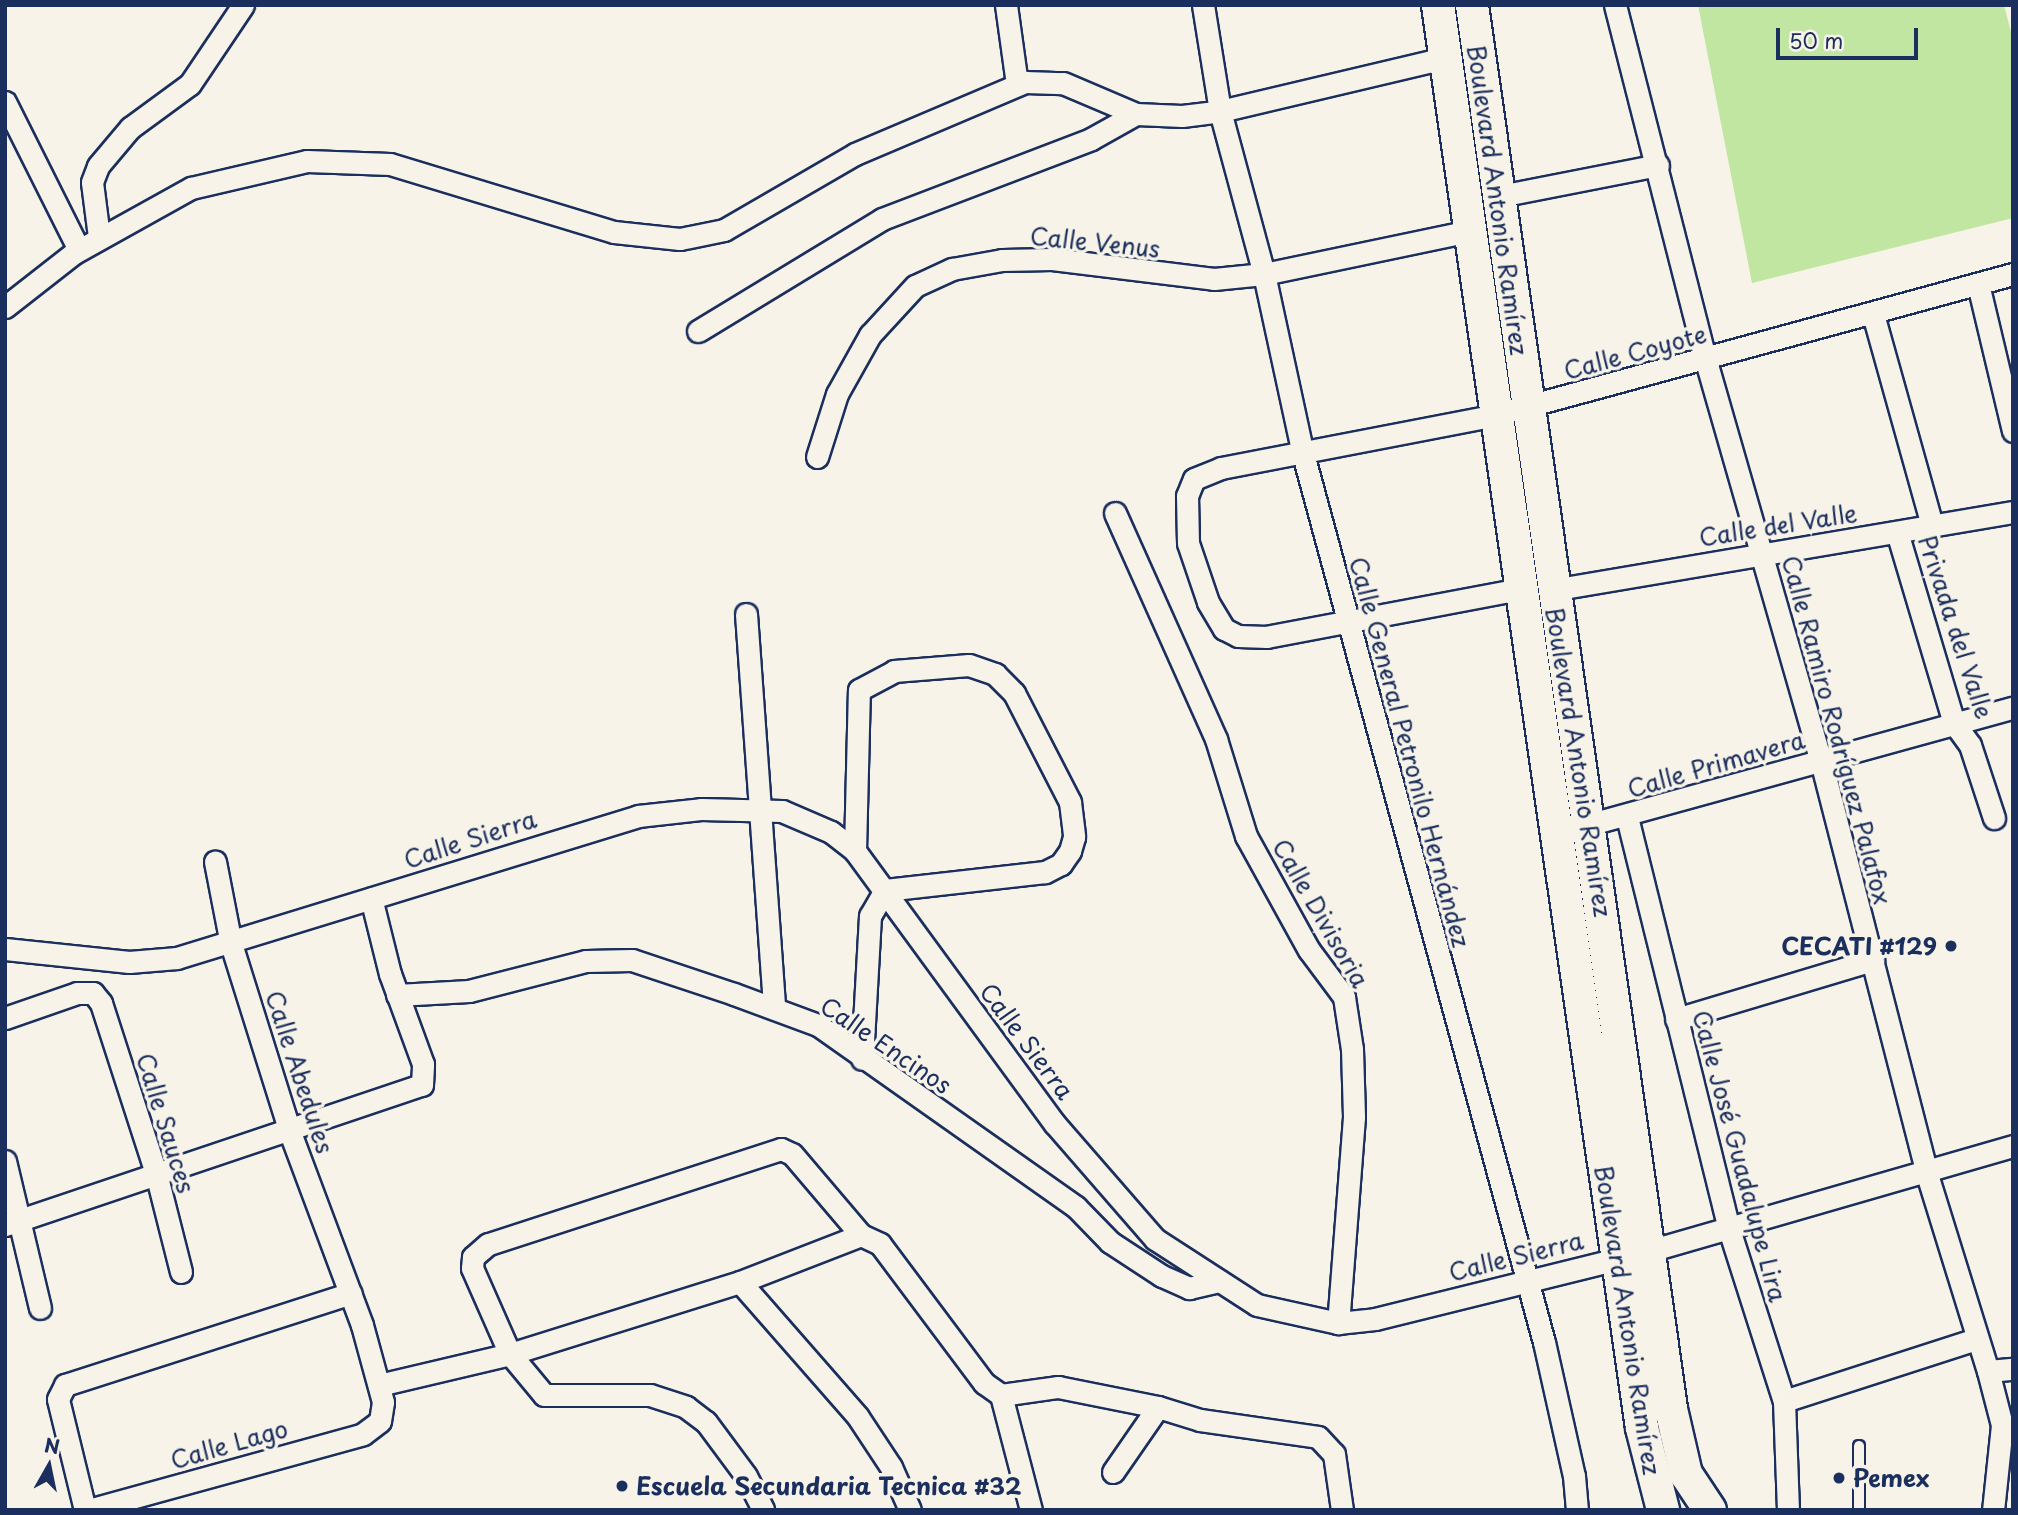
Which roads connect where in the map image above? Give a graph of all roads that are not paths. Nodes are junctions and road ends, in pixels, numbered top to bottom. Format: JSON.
{"nodes":[{"id":1,"x":243,"y":5,"type":"edge"},
{"id":2,"x":1006,"y":5,"type":"edge"},
{"id":3,"x":1203,"y":5,"type":"edge"},
{"id":4,"x":1438,"y":5,"type":"edge"},
{"id":5,"x":1472,"y":5,"type":"edge"},
{"id":6,"x":1615,"y":5,"type":"edge"},
{"id":7,"x":1445,"y":58,"type":"junction"},
{"id":8,"x":1017,"y":84,"type":"junction"},
{"id":9,"x":5,"y":102,"type":"edge"},
{"id":10,"x":1220,"y":111,"type":"junction"},
{"id":11,"x":1136,"y":114,"type":"junction"},
{"id":12,"x":1658,"y":165,"type":"junction"},
{"id":13,"x":1500,"y":196,"type":"junction"},
{"id":14,"x":1470,"y":231,"type":"junction"},
{"id":15,"x":99,"y":237,"type":"junction"},
{"id":16,"x":79,"y":250,"type":"junction"},
{"id":17,"x":1264,"y":274,"type":"junction"},
{"id":18,"x":2013,"y":274,"type":"edge"},
{"id":19,"x":1978,"y":285,"type":"junction"},
{"id":20,"x":5,"y":307,"type":"edge"},
{"id":21,"x":1873,"y":314,"type":"junction"},
{"id":22,"x":698,"y":331,"type":"dead end"},
{"id":23,"x":1706,"y":361,"type":"junction"},
{"id":24,"x":1525,"y":408,"type":"junction"},
{"id":25,"x":1494,"y":415,"type":"junction"},
{"id":26,"x":2013,"y":431,"type":"edge"},
{"id":27,"x":1303,"y":454,"type":"junction"},
{"id":28,"x":817,"y":457,"type":"dead end"},
{"id":29,"x":2013,"y":512,"type":"edge"},
{"id":30,"x":1115,"y":513,"type":"dead end"},
{"id":31,"x":1932,"y":526,"type":"junction"},
{"id":32,"x":1897,"y":532,"type":"junction"},
{"id":33,"x":1761,"y":555,"type":"junction"},
{"id":34,"x":1520,"y":589,"type":"junction"},
{"id":35,"x":1552,"y":590,"type":"junction"},
{"id":36,"x":746,"y":614,"type":"dead end"},
{"id":37,"x":1348,"y":621,"type":"junction"},
{"id":38,"x":2013,"y":708,"type":"edge"},
{"id":39,"x":1954,"y":723,"type":"junction"},
{"id":40,"x":1821,"y":761,"type":"junction"},
{"id":41,"x":757,"y":807,"type":"junction"},
{"id":42,"x":1627,"y":817,"type":"junction"},
{"id":43,"x":1994,"y":818,"type":"dead end"},
{"id":44,"x":1590,"y":825,"type":"junction"},
{"id":45,"x":1555,"y":834,"type":"junction"},
{"id":46,"x":855,"y":851,"type":"junction"},
{"id":47,"x":215,"y":862,"type":"dead end"},
{"id":48,"x":885,"y":890,"type":"junction"},
{"id":49,"x":371,"y":898,"type":"junction"},
{"id":50,"x":231,"y":944,"type":"junction"},
{"id":51,"x":5,"y":949,"type":"edge"},
{"id":52,"x":1873,"y":960,"type":"junction"},
{"id":53,"x":397,"y":995,"type":"junction"},
{"id":54,"x":774,"y":1009,"type":"junction"},
{"id":55,"x":5,"y":1017,"type":"edge"},
{"id":56,"x":1676,"y":1019,"type":"junction"},
{"id":57,"x":862,"y":1059,"type":"junction"},
{"id":58,"x":290,"y":1132,"type":"junction"},
{"id":59,"x":2013,"y":1146,"type":"edge"},
{"id":60,"x":5,"y":1161,"type":"edge"},
{"id":61,"x":1926,"y":1171,"type":"junction"},
{"id":62,"x":156,"y":1173,"type":"junction"},
{"id":63,"x":13,"y":1223,"type":"edge"},
{"id":64,"x":1728,"y":1226,"type":"junction"},
{"id":65,"x":861,"y":1235,"type":"junction"},
{"id":66,"x":1649,"y":1251,"type":"junction"},
{"id":67,"x":1617,"y":1258,"type":"junction"},
{"id":68,"x":181,"y":1272,"type":"dead end"},
{"id":69,"x":1527,"y":1280,"type":"junction"},
{"id":70,"x":1219,"y":1281,"type":"junction"},
{"id":71,"x":740,"y":1282,"type":"junction"},
{"id":72,"x":351,"y":1293,"type":"junction"},
{"id":73,"x":40,"y":1308,"type":"dead end"},
{"id":74,"x":1338,"y":1323,"type":"junction"},
{"id":75,"x":1976,"y":1339,"type":"junction"},
{"id":76,"x":510,"y":1354,"type":"junction"},
{"id":77,"x":2013,"y":1369,"type":"edge"},
{"id":78,"x":1988,"y":1371,"type":"junction"},
{"id":79,"x":379,"y":1385,"type":"junction"},
{"id":80,"x":1001,"y":1395,"type":"junction"},
{"id":81,"x":1784,"y":1401,"type":"junction"},
{"id":82,"x":1158,"y":1407,"type":"junction"},
{"id":83,"x":380,"y":1421,"type":"joint"},
{"id":84,"x":1859,"y":1446,"type":"dead end"},
{"id":85,"x":1113,"y":1472,"type":"dead end"},
{"id":86,"x":87,"y":1510,"type":"edge"},
{"id":87,"x":763,"y":1510,"type":"edge"},
{"id":88,"x":910,"y":1510,"type":"edge"},
{"id":89,"x":1031,"y":1510,"type":"edge"},
{"id":90,"x":1342,"y":1510,"type":"edge"},
{"id":91,"x":1577,"y":1510,"type":"edge"},
{"id":92,"x":1663,"y":1510,"type":"edge"},
{"id":93,"x":1710,"y":1510,"type":"edge"},
{"id":94,"x":1788,"y":1510,"type":"edge"},
{"id":95,"x":1859,"y":1510,"type":"edge"},
{"id":96,"x":1993,"y":1510,"type":"edge"}],
"edges":[{"from":1,"to":15,"type":"street"},
{"from":2,"to":8,"type":"street"},
{"from":3,"to":10,"type":"street","name":"Calle General Petronilo Hernández"},
{"from":4,"to":7,"type":"main road","name":"Boulevard Antonio Ramírez"},
{"from":5,"to":13,"type":"main road","name":"Boulevard Antonio Ramírez"},
{"from":6,"to":12,"type":"street","name":"Calle Ramiro Rodríguez Palafox"},
{"from":7,"to":10,"type":"street"},
{"from":7,"to":14,"type":"main road","name":"Boulevard Antonio Ramírez"},
{"from":8,"to":11,"type":"street"},
{"from":8,"to":15,"type":"street"},
{"from":9,"to":16,"type":"street"},
{"from":10,"to":11,"type":"street"},
{"from":10,"to":17,"type":"street","name":"Calle General Petronilo Hernández"},
{"from":11,"to":22,"type":"street"},
{"from":12,"to":13,"type":"street"},
{"from":12,"to":23,"type":"street","name":"Calle Ramiro Rodríguez Palafox"},
{"from":13,"to":24,"type":"main road","name":"Boulevard Antonio Ramírez"},
{"from":14,"to":17,"type":"street","name":"Calle Venus"},
{"from":14,"to":25,"type":"main road","name":"Boulevard Antonio Ramírez"},
{"from":15,"to":16,"type":"street"},
{"from":16,"to":20,"type":"street"},
{"from":17,"to":27,"type":"street","name":"Calle General Petronilo Hernández"},
{"from":17,"to":28,"type":"street","name":"Calle Venus"},
{"from":18,"to":19,"type":"street","name":"Calle Coyote"},
{"from":19,"to":21,"type":"street","name":"Calle Coyote"},
{"from":19,"to":26,"type":"street"},
{"from":21,"to":23,"type":"street","name":"Calle Coyote"},
{"from":21,"to":31,"type":"street","name":"Privada del Valle"},
{"from":23,"to":24,"type":"street","name":"Calle Coyote"},
{"from":23,"to":33,"type":"street","name":"Calle Ramiro Rodríguez Palafox"},
{"from":24,"to":25,"type":"street","name":"Calle Coyote"},
{"from":24,"to":35,"type":"main road","name":"Boulevard Antonio Ramírez"},
{"from":25,"to":27,"type":"street","name":"Calle Coyote"},
{"from":25,"to":34,"type":"main road","name":"Boulevard Antonio Ramírez"},
{"from":27,"to":37,"type":"street","name":"Calle General Petronilo Hernández"},
{"from":27,"to":37,"type":"street","name":"Calle Coyote"},
{"from":29,"to":31,"type":"street","name":"Calle del Valle"},
{"from":30,"to":74,"type":"street","name":"Calle Divisoria"},
{"from":31,"to":32,"type":"street","name":"Calle del Valle"},
{"from":32,"to":33,"type":"street","name":"Calle del Valle"},
{"from":32,"to":39,"type":"street","name":"Privada del Valle"},
{"from":33,"to":35,"type":"street","name":"Calle del Valle"},
{"from":33,"to":40,"type":"street","name":"Calle Ramiro Rodríguez Palafox"},
{"from":34,"to":37,"type":"street"},
{"from":34,"to":45,"type":"main road","name":"Boulevard Antonio Ramírez"},
{"from":35,"to":44,"type":"main road","name":"Boulevard Antonio Ramírez"},
{"from":36,"to":41,"type":"street"},
{"from":37,"to":69,"type":"street","name":"Calle General Petronilo Hernández"},
{"from":38,"to":39,"type":"street","name":"Calle Primavera"},
{"from":39,"to":40,"type":"street","name":"Calle Primavera"},
{"from":39,"to":43,"type":"street","name":"Privada del Valle"},
{"from":40,"to":42,"type":"street","name":"Calle Primavera"},
{"from":40,"to":52,"type":"street","name":"Calle Ramiro Rodríguez Palafox"},
{"from":41,"to":46,"type":"street","name":"Calle Sierra"},
{"from":41,"to":49,"type":"street","name":"Calle Sierra"},
{"from":41,"to":54,"type":"street"},
{"from":42,"to":44,"type":"street","name":"Calle Primavera"},
{"from":42,"to":56,"type":"street","name":"Calle José Guadalupe Lira"},
{"from":44,"to":45,"type":"street","name":"Calle Primavera"},
{"from":44,"to":66,"type":"main road","name":"Boulevard Antonio Ramírez"},
{"from":45,"to":67,"type":"main road","name":"Boulevard Antonio Ramírez"},
{"from":46,"to":48,"type":"street","name":"Calle Sierra"},
{"from":46,"to":48,"type":"street"},
{"from":47,"to":50,"type":"street","name":"Calle Abedules"},
{"from":48,"to":57,"type":"street"},
{"from":48,"to":70,"type":"street","name":"Calle Sierra"},
{"from":49,"to":50,"type":"street","name":"Calle Sierra"},
{"from":49,"to":53,"type":"street"},
{"from":50,"to":51,"type":"street","name":"Calle Sierra"},
{"from":50,"to":58,"type":"street","name":"Calle Abedules"},
{"from":52,"to":56,"type":"street"},
{"from":52,"to":61,"type":"street","name":"Calle Ramiro Rodríguez Palafox"},
{"from":53,"to":54,"type":"street","name":"Calle Encinos"},
{"from":53,"to":58,"type":"street"},
{"from":54,"to":57,"type":"street","name":"Calle Encinos"},
{"from":55,"to":62,"type":"street","name":"Calle Sauces"},
{"from":56,"to":64,"type":"street","name":"Calle José Guadalupe Lira"},
{"from":57,"to":70,"type":"street","name":"Calle Encinos"},
{"from":58,"to":62,"type":"street"},
{"from":58,"to":72,"type":"street","name":"Calle Abedules"},
{"from":59,"to":61,"type":"street","name":"Calle Sierra"},
{"from":60,"to":63,"type":"street"},
{"from":61,"to":64,"type":"street","name":"Calle Sierra"},
{"from":61,"to":75,"type":"street","name":"Calle Ramiro Rodríguez Palafox"},
{"from":62,"to":63,"type":"street"},
{"from":62,"to":68,"type":"street","name":"Calle Sauces"},
{"from":63,"to":73,"type":"street"},
{"from":64,"to":66,"type":"street","name":"Calle Sierra"},
{"from":64,"to":81,"type":"street","name":"Calle José Guadalupe Lira"},
{"from":65,"to":71,"type":"street"},
{"from":65,"to":76,"type":"street"},
{"from":65,"to":80,"type":"street"},
{"from":66,"to":67,"type":"street","name":"Calle Sierra"},
{"from":66,"to":93,"type":"main road","name":"Boulevard Antonio Ramírez"},
{"from":67,"to":69,"type":"street","name":"Calle Sierra"},
{"from":67,"to":92,"type":"main road","name":"Boulevard Antonio Ramírez"},
{"from":69,"to":74,"type":"street","name":"Calle Sierra"},
{"from":69,"to":91,"type":"street","name":"Calle General Petronilo Hernández"},
{"from":70,"to":74,"type":"street","name":"Calle Sierra"},
{"from":71,"to":76,"type":"street"},
{"from":71,"to":88,"type":"street"},
{"from":72,"to":79,"type":"street","name":"Calle Abedules"},
{"from":72,"to":86,"type":"street"},
{"from":75,"to":78,"type":"street","name":"Calle Ramiro Rodríguez Palafox"},
{"from":75,"to":81,"type":"street"},
{"from":76,"to":79,"type":"street"},
{"from":76,"to":87,"type":"street"},
{"from":77,"to":78,"type":"street"},
{"from":78,"to":96,"type":"street","name":"Calle Ramiro Rodríguez Palafox"},
{"from":79,"to":83,"type":"street","name":"Calle Abedules"},
{"from":80,"to":82,"type":"street"},
{"from":80,"to":89,"type":"street"},
{"from":81,"to":94,"type":"street","name":"Calle José Guadalupe Lira"},
{"from":82,"to":85,"type":"street"},
{"from":82,"to":90,"type":"street"},
{"from":83,"to":86,"type":"street","name":"Calle Lago"},
{"from":84,"to":95,"type":"lane"}]}
